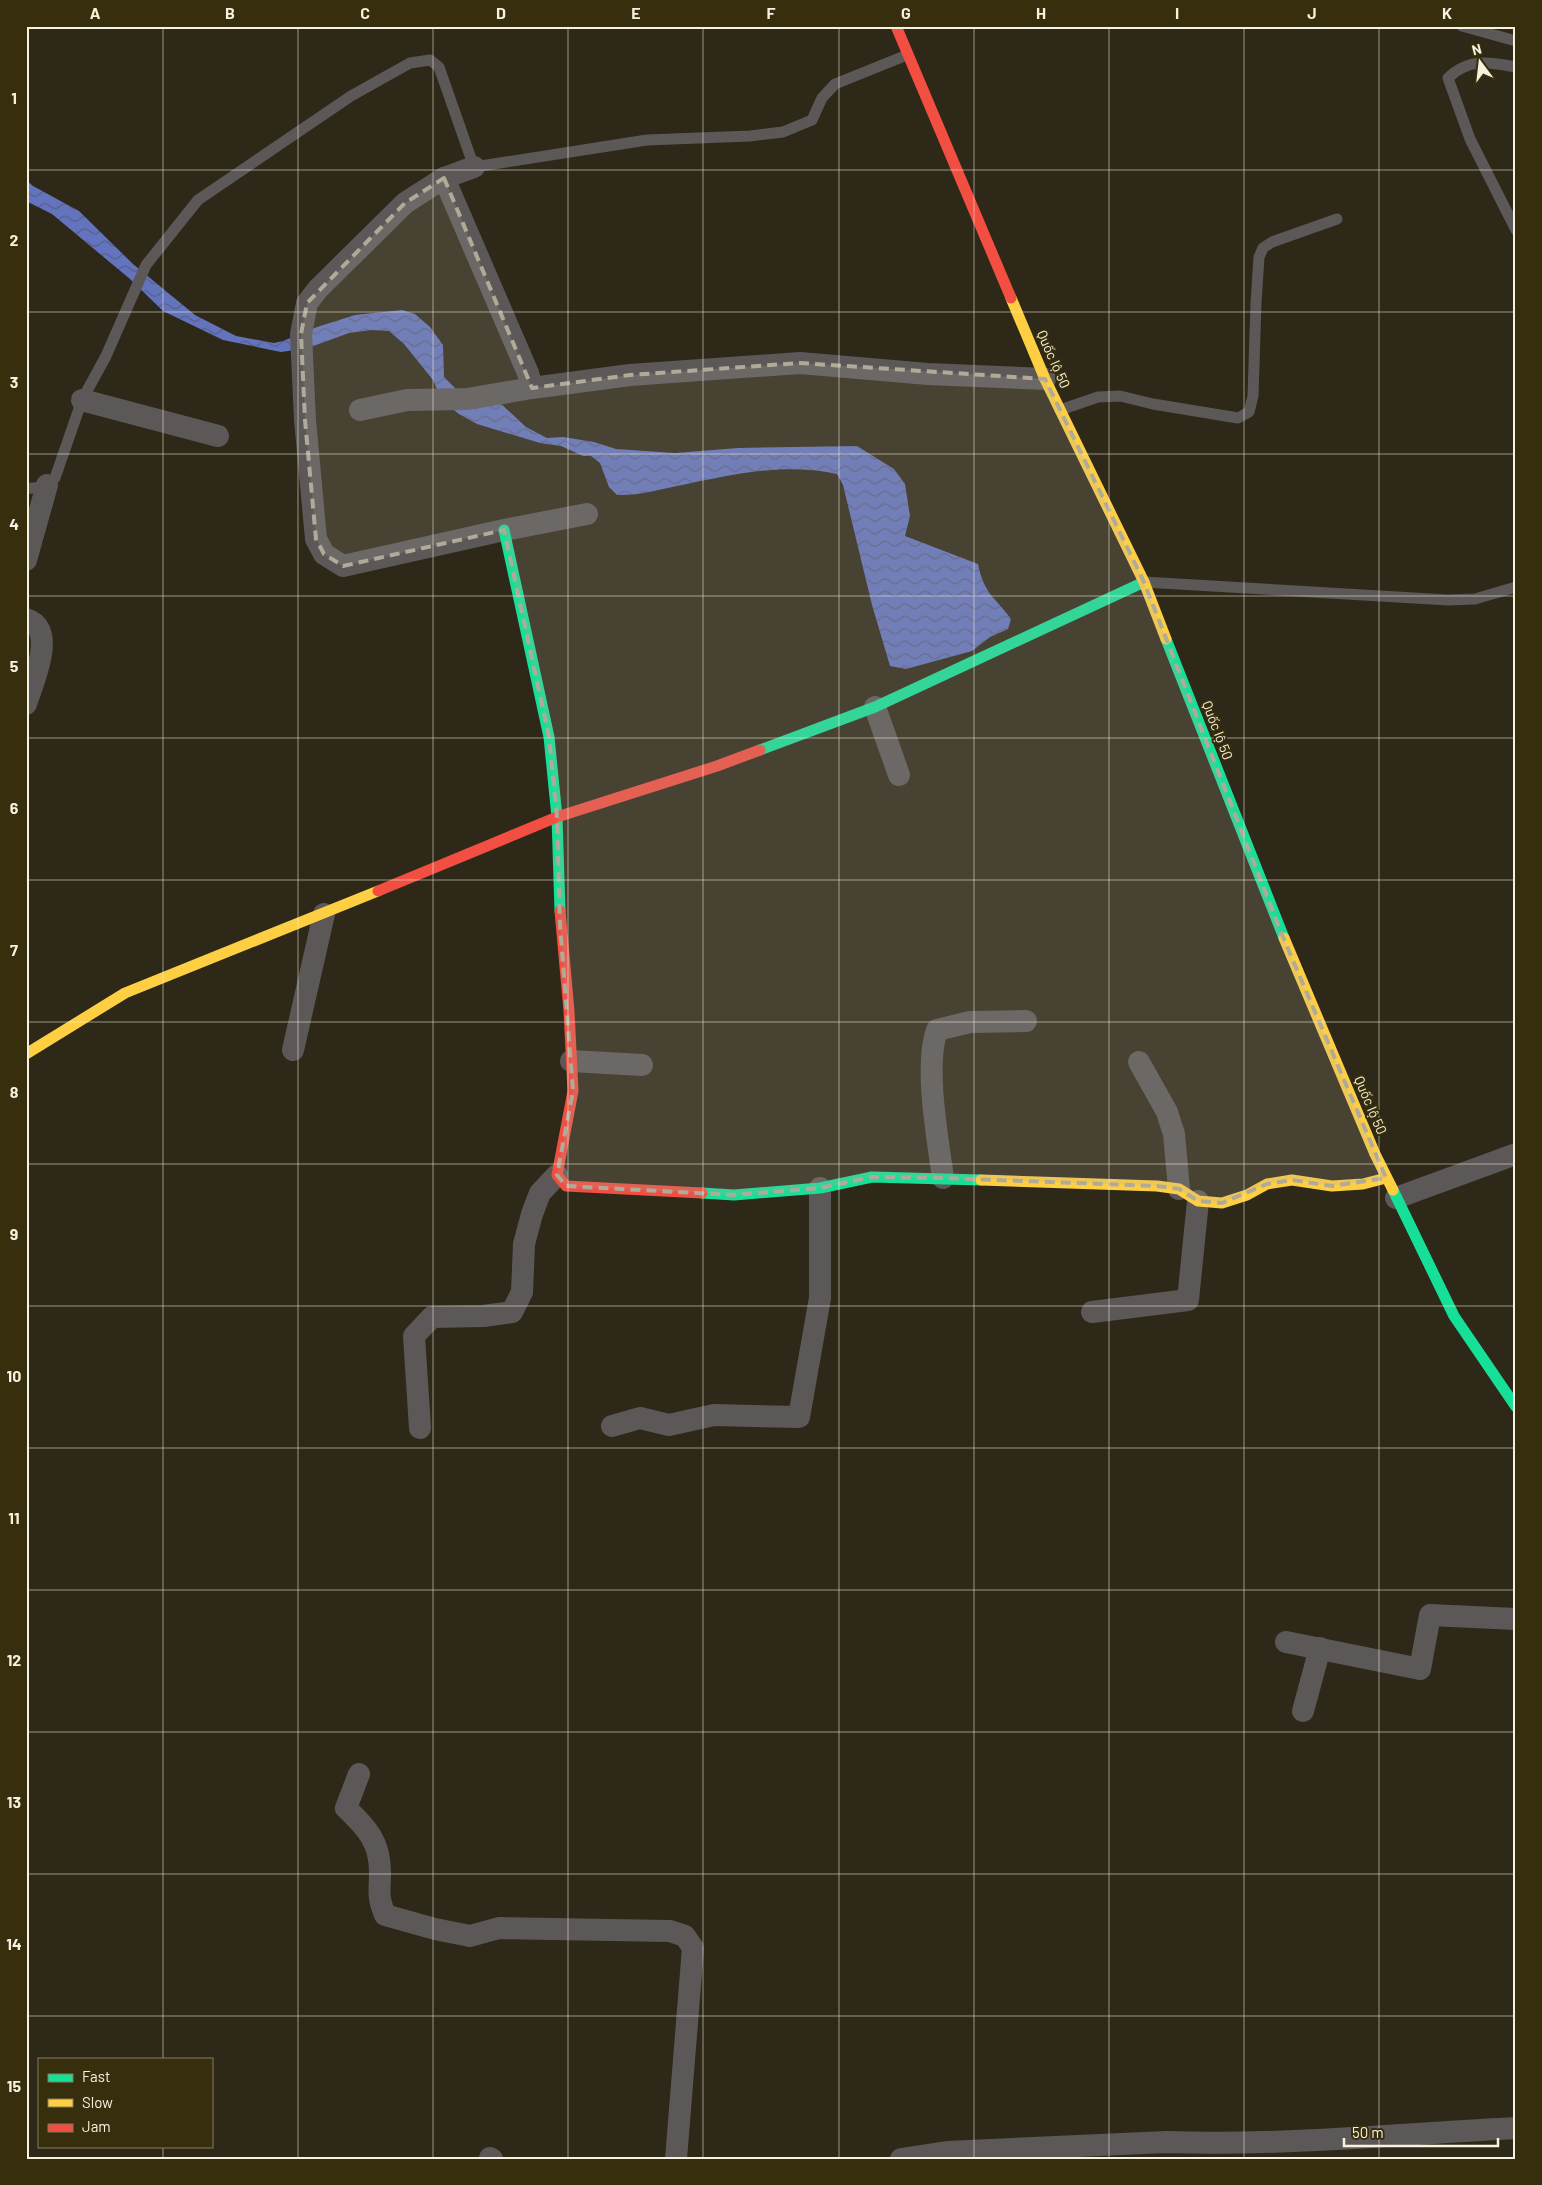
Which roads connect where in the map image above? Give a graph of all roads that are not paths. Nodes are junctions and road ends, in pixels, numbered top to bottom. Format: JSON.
{"nodes":[{"id":1,"x":896,"y":26,"type":"edge"},
{"id":2,"x":907,"y":26,"type":"edge"},
{"id":3,"x":1462,"y":26,"type":"edge"},
{"id":4,"x":1516,"y":41,"type":"edge"},
{"id":5,"x":907,"y":55,"type":"junction"},
{"id":6,"x":1516,"y":67,"type":"edge"},
{"id":7,"x":474,"y":167,"type":"junction"},
{"id":8,"x":444,"y":178,"type":"junction"},
{"id":9,"x":1336,"y":219,"type":"dead end"},
{"id":10,"x":1516,"y":230,"type":"edge"},
{"id":11,"x":1045,"y":379,"type":"junction"},
{"id":12,"x":532,"y":388,"type":"junction"},
{"id":13,"x":82,"y":400,"type":"junction"},
{"id":14,"x":360,"y":410,"type":"dead end"},
{"id":15,"x":1060,"y":410,"type":"junction"},
{"id":16,"x":218,"y":436,"type":"dead end"},
{"id":17,"x":37,"y":486,"type":"edge"},
{"id":18,"x":587,"y":514,"type":"dead end"},
{"id":19,"x":504,"y":530,"type":"junction"},
{"id":20,"x":26,"y":560,"type":"edge"},
{"id":21,"x":1144,"y":582,"type":"junction"},
{"id":22,"x":1516,"y":587,"type":"edge"},
{"id":23,"x":26,"y":618,"type":"edge"},
{"id":24,"x":26,"y":704,"type":"edge"},
{"id":25,"x":875,"y":706,"type":"junction"},
{"id":26,"x":899,"y":775,"type":"dead end"},
{"id":27,"x":557,"y":817,"type":"junction"},
{"id":28,"x":324,"y":914,"type":"junction"},
{"id":29,"x":1026,"y":1021,"type":"dead end"},
{"id":30,"x":293,"y":1050,"type":"dead end"},
{"id":31,"x":26,"y":1054,"type":"edge"},
{"id":32,"x":571,"y":1061,"type":"junction"},
{"id":33,"x":1139,"y":1062,"type":"dead end"},
{"id":34,"x":642,"y":1065,"type":"dead end"},
{"id":35,"x":1516,"y":1154,"type":"edge"},
{"id":36,"x":557,"y":1175,"type":"junction"},
{"id":37,"x":944,"y":1178,"type":"junction"},
{"id":38,"x":1386,"y":1178,"type":"junction"},
{"id":39,"x":820,"y":1188,"type":"junction"},
{"id":40,"x":1179,"y":1190,"type":"junction"},
{"id":41,"x":1396,"y":1198,"type":"junction"},
{"id":42,"x":1198,"y":1201,"type":"junction"},
{"id":43,"x":1092,"y":1312,"type":"dead end"},
{"id":44,"x":1516,"y":1407,"type":"edge"},
{"id":45,"x":612,"y":1426,"type":"dead end"},
{"id":46,"x":420,"y":1428,"type":"dead end"},
{"id":47,"x":1516,"y":1619,"type":"edge"},
{"id":48,"x":1286,"y":1642,"type":"dead end"},
{"id":49,"x":1320,"y":1648,"type":"junction"},
{"id":50,"x":1302,"y":1711,"type":"dead end"},
{"id":51,"x":359,"y":1774,"type":"dead end"},
{"id":52,"x":1516,"y":2128,"type":"edge"},
{"id":53,"x":1201,"y":2151,"type":"edge"},
{"id":54,"x":676,"y":2159,"type":"edge"},
{"id":55,"x":902,"y":2159,"type":"edge"}],
"edges":[{"from":1,"to":5,"type":"main road","name":"Quốc lộ 50"},
{"from":2,"to":5,"type":"main road"},
{"from":3,"to":4,"type":"lane"},
{"from":5,"to":7,"type":"lane"},
{"from":5,"to":11,"type":"main road","name":"Quốc lộ 50"},
{"from":6,"to":10,"type":"lane"},
{"from":7,"to":8,"type":"street"},
{"from":7,"to":13,"type":"lane"},
{"from":8,"to":12,"type":"street"},
{"from":8,"to":19,"type":"street"},
{"from":9,"to":15,"type":"lane"},
{"from":11,"to":12,"type":"street"},
{"from":11,"to":15,"type":"main road","name":"Quốc lộ 50"},
{"from":12,"to":14,"type":"street"},
{"from":13,"to":16,"type":"street"},
{"from":13,"to":17,"type":"lane"},
{"from":15,"to":21,"type":"main road","name":"Quốc lộ 50"},
{"from":17,"to":20,"type":"street"},
{"from":18,"to":19,"type":"street"},
{"from":19,"to":27,"type":"main road"},
{"from":21,"to":22,"type":"lane"},
{"from":21,"to":25,"type":"main road"},
{"from":21,"to":38,"type":"main road","name":"Quốc lộ 50"},
{"from":23,"to":24,"type":"street"},
{"from":25,"to":26,"type":"street"},
{"from":25,"to":27,"type":"main road"},
{"from":27,"to":28,"type":"main road"},
{"from":27,"to":32,"type":"main road"},
{"from":28,"to":30,"type":"street"},
{"from":28,"to":31,"type":"main road"},
{"from":29,"to":37,"type":"street"},
{"from":32,"to":34,"type":"street"},
{"from":32,"to":36,"type":"main road"},
{"from":33,"to":40,"type":"street"},
{"from":35,"to":41,"type":"street"},
{"from":36,"to":39,"type":"main road"},
{"from":36,"to":46,"type":"street"},
{"from":37,"to":39,"type":"main road"},
{"from":37,"to":40,"type":"main road"},
{"from":38,"to":41,"type":"main road","name":"Quốc lộ 50"},
{"from":38,"to":42,"type":"main road"},
{"from":39,"to":45,"type":"street"},
{"from":40,"to":42,"type":"main road"},
{"from":41,"to":44,"type":"main road","name":"Quốc lộ 50"},
{"from":42,"to":43,"type":"street"},
{"from":47,"to":49,"type":"street"},
{"from":48,"to":49,"type":"street"},
{"from":49,"to":50,"type":"street"},
{"from":51,"to":54,"type":"street"},
{"from":52,"to":53,"type":"street"},
{"from":53,"to":55,"type":"street"}]}
